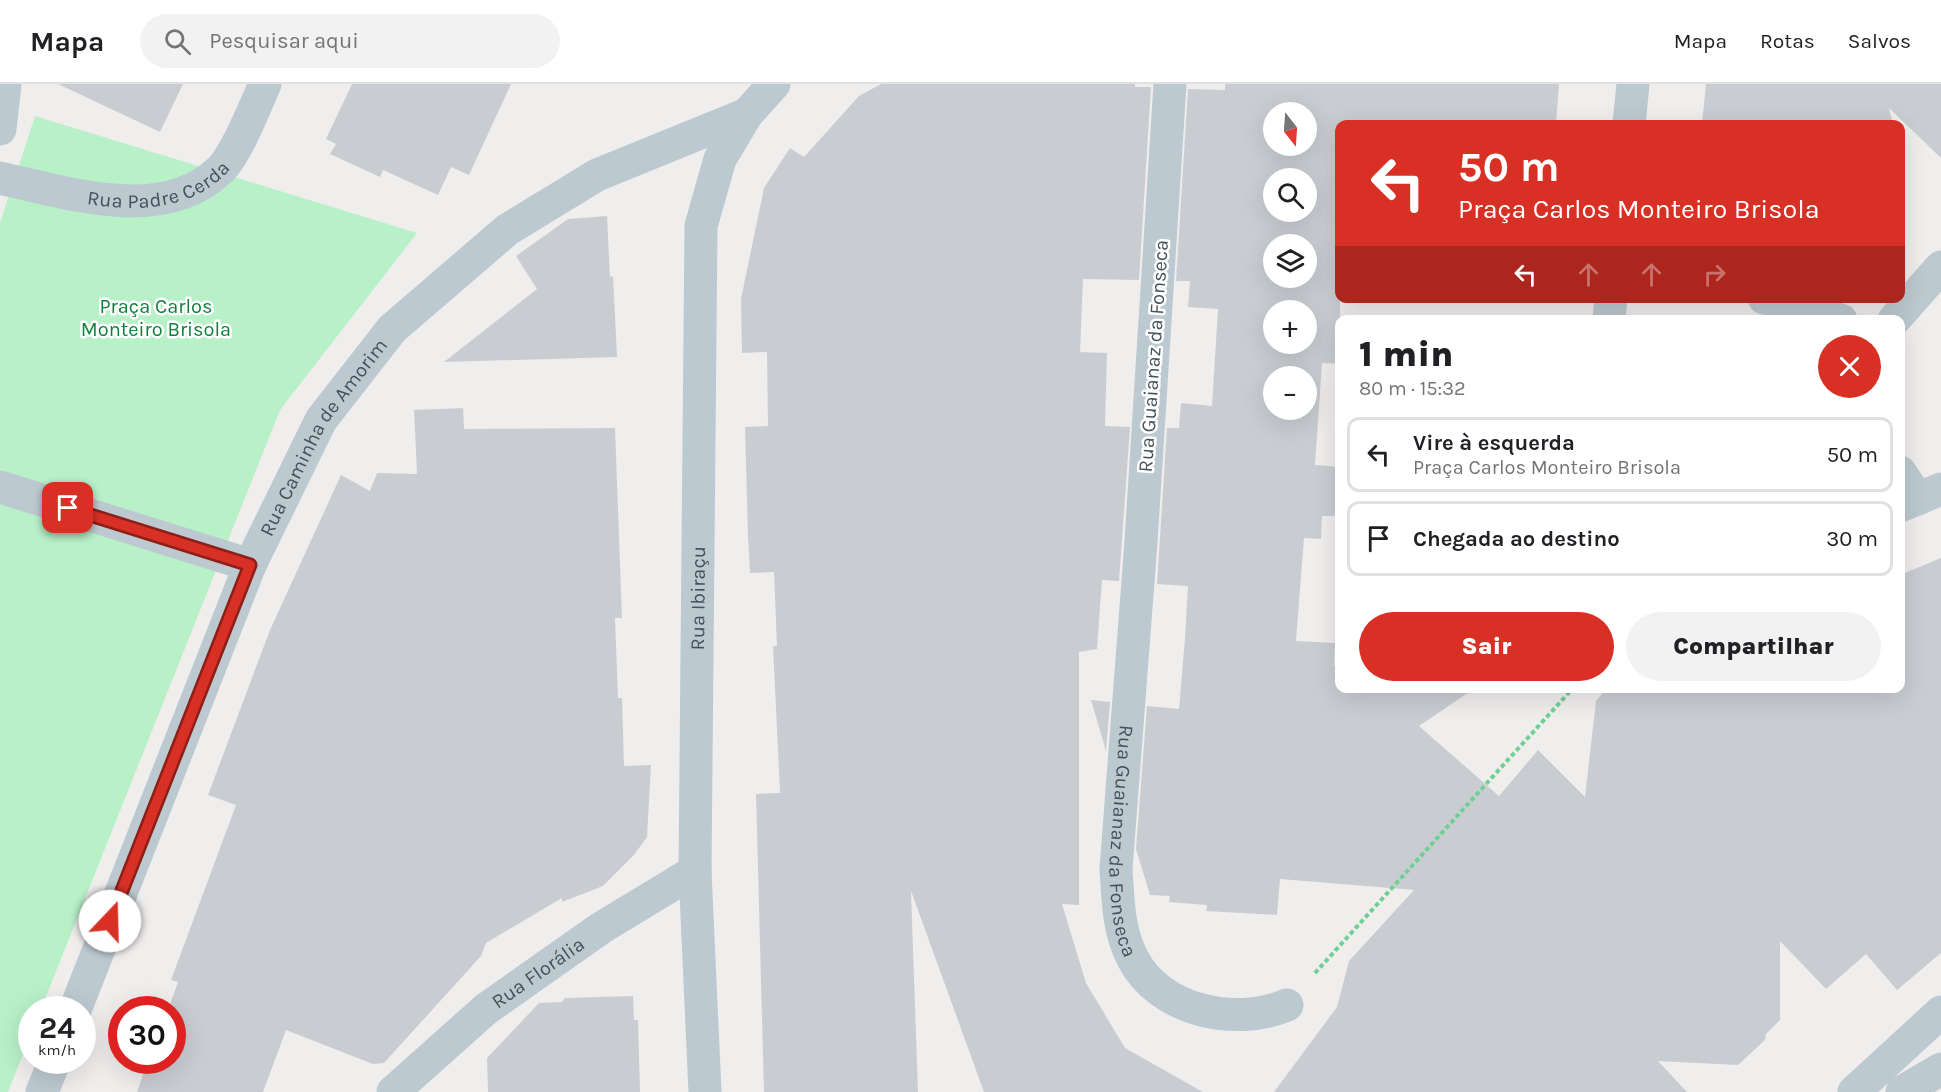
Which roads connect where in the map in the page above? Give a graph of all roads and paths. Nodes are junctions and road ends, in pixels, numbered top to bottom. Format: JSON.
{"nodes":[{"id":1,"x":5,"y":84,"type":"edge"},
{"id":2,"x":265,"y":84,"type":"edge"},
{"id":3,"x":774,"y":84,"type":"edge"},
{"id":4,"x":1170,"y":84,"type":"edge"},
{"id":5,"x":1633,"y":84,"type":"edge"},
{"id":6,"x":747,"y":114,"type":"junction"},
{"id":7,"x":1629,"y":120,"type":"edge"},
{"id":8,"x":0,"y":129,"type":"edge"},
{"id":9,"x":0,"y":178,"type":"edge"},
{"id":10,"x":1941,"y":267,"type":"edge"},
{"id":11,"x":1782,"y":303,"type":"edge"},
{"id":12,"x":1824,"y":315,"type":"edge"},
{"id":13,"x":1898,"y":315,"type":"edge"},
{"id":14,"x":1905,"y":478,"type":"edge"},
{"id":15,"x":0,"y":487,"type":"edge"},
{"id":16,"x":1920,"y":498,"type":"edge"},
{"id":17,"x":250,"y":565,"type":"junction"},
{"id":18,"x":1568,"y":693,"type":"edge"},
{"id":19,"x":695,"y":871,"type":"junction"},
{"id":20,"x":81,"y":996,"type":"edge"},
{"id":21,"x":1287,"y":1005,"type":"joint"},
{"id":22,"x":1941,"y":1012,"type":"edge"},
{"id":23,"x":1941,"y":1069,"type":"edge"},
{"id":24,"x":49,"y":1074,"type":"edge"},
{"id":25,"x":42,"y":1092,"type":"edge"},
{"id":26,"x":393,"y":1092,"type":"edge"},
{"id":27,"x":705,"y":1092,"type":"edge"},
{"id":28,"x":1854,"y":1092,"type":"edge"},
{"id":29,"x":1902,"y":1092,"type":"edge"}],
"edges":[{"from":1,"to":8,"type":"street"},
{"from":2,"to":9,"type":"street","name":"Rua Padre Cerda"},
{"from":3,"to":6,"type":"street","name":"Rua Caminha de Amorim"},
{"from":4,"to":21,"type":"street","name":"Rua Guaianaz da Fonseca"},
{"from":5,"to":7,"type":"street"},
{"from":6,"to":17,"type":"street","name":"Rua Caminha de Amorim"},
{"from":6,"to":19,"type":"street","name":"Rua Ibiraçu"},
{"from":10,"to":13,"type":"street"},
{"from":11,"to":12,"type":"street"},
{"from":14,"to":16,"type":"street"},
{"from":15,"to":17,"type":"street"},
{"from":17,"to":20,"type":"street","name":"Rua Caminha de Amorim"},
{"from":18,"to":21,"type":"path"},
{"from":19,"to":26,"type":"street","name":"Rua Florália"},
{"from":19,"to":27,"type":"street","name":"Rua Ibiraçu"},
{"from":22,"to":28,"type":"street"},
{"from":23,"to":29,"type":"street"},
{"from":24,"to":25,"type":"street"}]}
